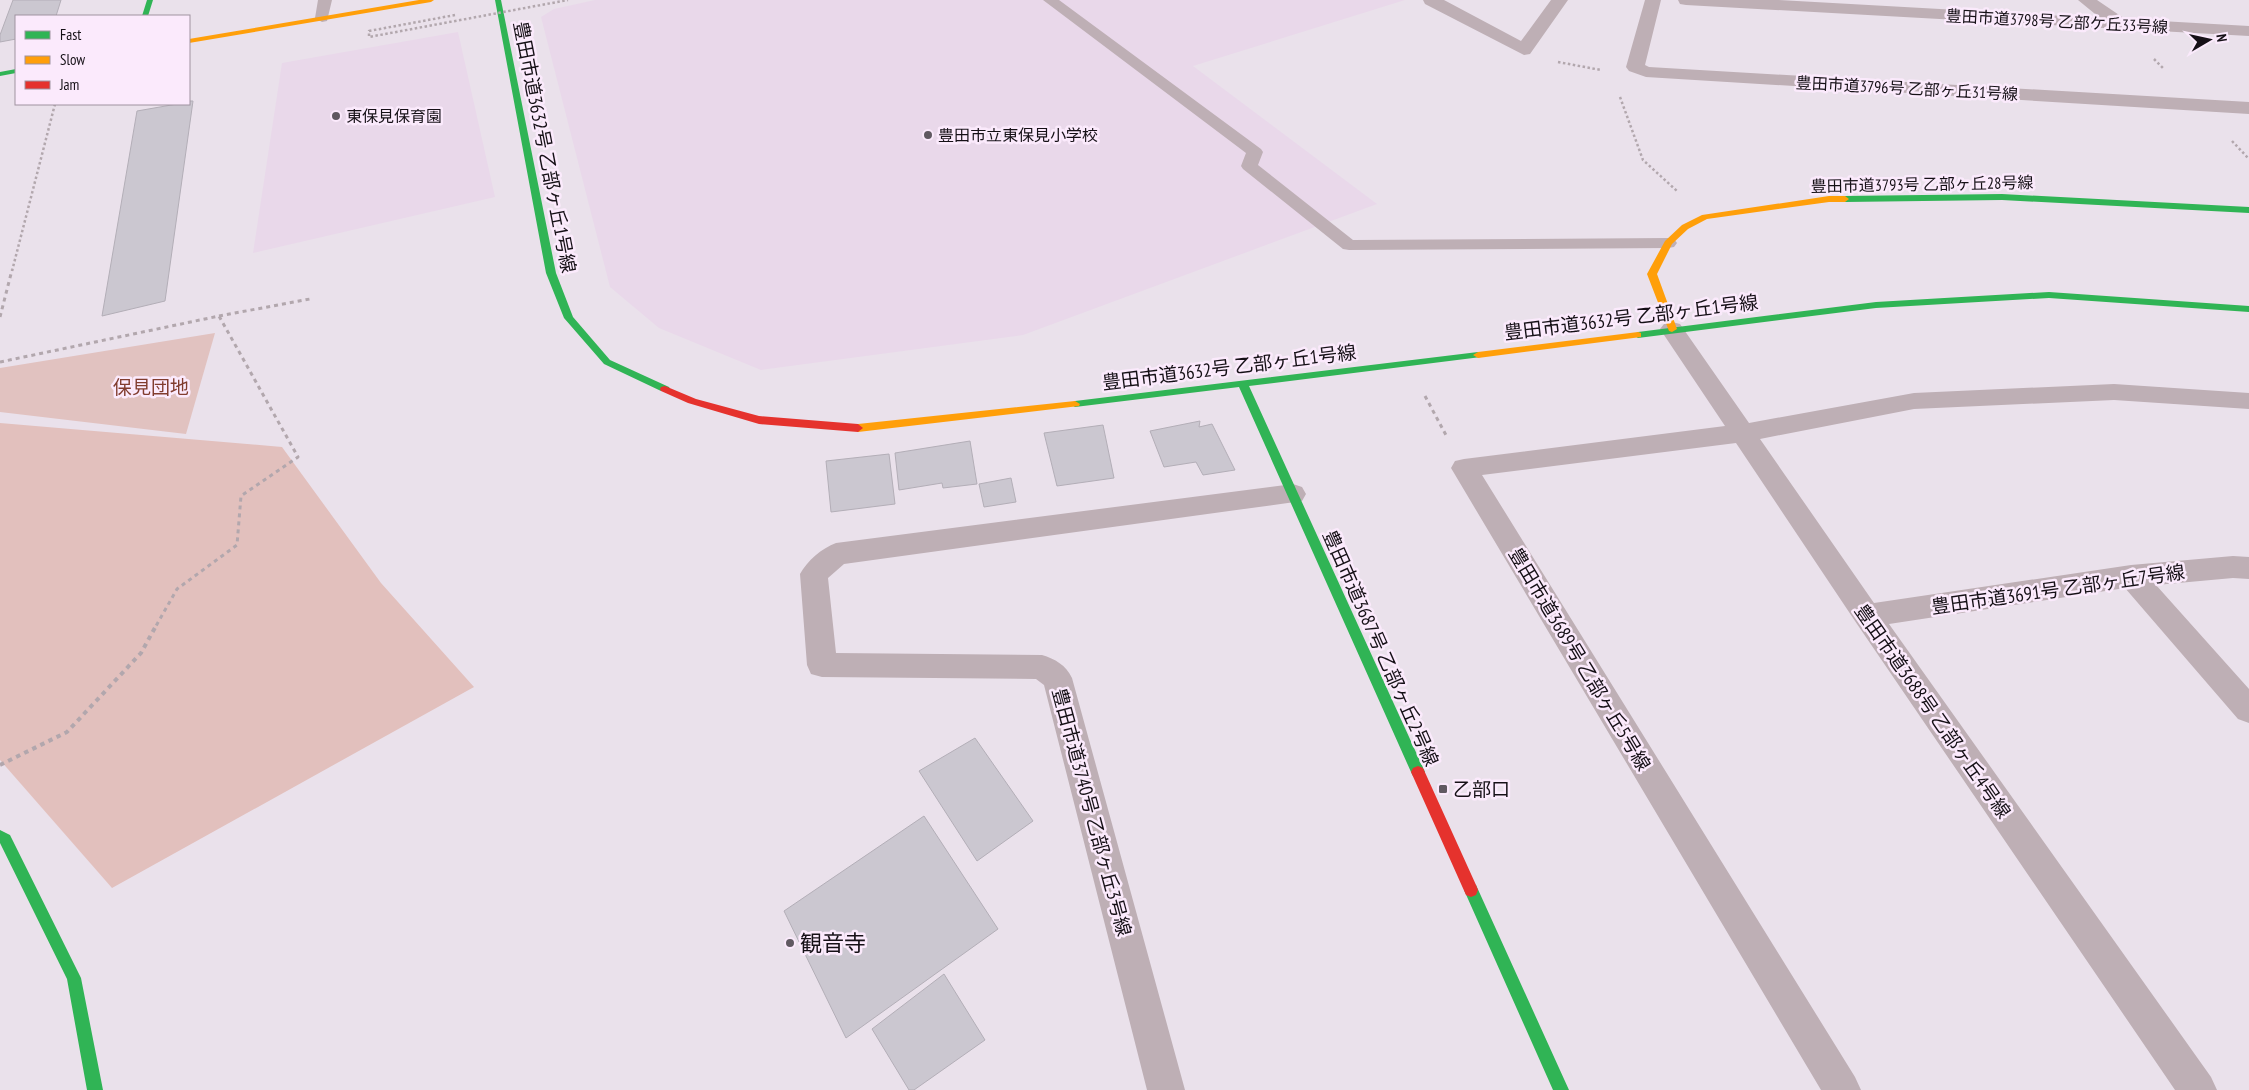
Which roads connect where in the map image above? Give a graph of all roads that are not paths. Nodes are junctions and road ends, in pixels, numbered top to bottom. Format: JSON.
{"nodes":[{"id":1,"x":150,"y":0,"type":"edge"},
{"id":2,"x":325,"y":0,"type":"edge"},
{"id":3,"x":431,"y":0,"type":"edge"},
{"id":4,"x":498,"y":0,"type":"edge"},
{"id":5,"x":1050,"y":0,"type":"edge"},
{"id":6,"x":1431,"y":0,"type":"edge"},
{"id":7,"x":1560,"y":0,"type":"edge"},
{"id":8,"x":1653,"y":0,"type":"edge"},
{"id":9,"x":1686,"y":0,"type":"edge"},
{"id":10,"x":1922,"y":0,"type":"edge"},
{"id":11,"x":2086,"y":0,"type":"edge"},
{"id":12,"x":1939,"y":14,"type":"junction"},
{"id":13,"x":146,"y":15,"type":"edge"},
{"id":14,"x":322,"y":18,"type":"junction"},
{"id":15,"x":2121,"y":24,"type":"junction"},
{"id":16,"x":2249,"y":31,"type":"edge"},
{"id":17,"x":190,"y":41,"type":"edge"},
{"id":18,"x":15,"y":71,"type":"edge"},
{"id":19,"x":0,"y":74,"type":"edge"},
{"id":20,"x":2249,"y":108,"type":"edge"},
{"id":21,"x":2249,"y":210,"type":"edge"},
{"id":22,"x":1668,"y":243,"type":"junction"},
{"id":23,"x":2249,"y":309,"type":"edge"},
{"id":24,"x":1672,"y":329,"type":"junction"},
{"id":25,"x":1244,"y":385,"type":"junction"},
{"id":26,"x":2249,"y":401,"type":"edge"},
{"id":27,"x":1743,"y":434,"type":"junction"},
{"id":28,"x":1293,"y":494,"type":"junction"},
{"id":29,"x":2249,"y":568,"type":"edge"},
{"id":30,"x":2131,"y":576,"type":"junction"},
{"id":31,"x":1867,"y":616,"type":"junction"},
{"id":32,"x":2249,"y":710,"type":"edge"},
{"id":33,"x":0,"y":836,"type":"edge"},
{"id":34,"x":95,"y":1090,"type":"edge"},
{"id":35,"x":1166,"y":1090,"type":"edge"},
{"id":36,"x":1561,"y":1090,"type":"edge"},
{"id":37,"x":1842,"y":1090,"type":"edge"},
{"id":38,"x":2198,"y":1090,"type":"edge"}],
"edges":[{"from":1,"to":13,"type":"street"},
{"from":2,"to":14,"type":"lane"},
{"from":3,"to":14,"type":"street"},
{"from":4,"to":25,"type":"street","name":"豊田市道3632号 乙部ヶ丘1号線"},
{"from":5,"to":22,"type":"lane"},
{"from":6,"to":7,"type":"street"},
{"from":8,"to":20,"type":"street","name":"豊田市道3796号 乙部ヶ丘31号線"},
{"from":9,"to":12,"type":"street","name":"豊田市道3798号 乙部ケ丘33号線"},
{"from":10,"to":12,"type":"street"},
{"from":11,"to":15,"type":"street"},
{"from":12,"to":15,"type":"street","name":"豊田市道3798号 乙部ケ丘33号線"},
{"from":14,"to":17,"type":"street"},
{"from":15,"to":16,"type":"street","name":"豊田市道3798号 乙部ケ丘33号線"},
{"from":18,"to":19,"type":"street"},
{"from":21,"to":22,"type":"street","name":"豊田市道3793号 乙部ヶ丘28号線"},
{"from":22,"to":24,"type":"street","name":"豊田市道3793号 乙部ヶ丘28号線"},
{"from":23,"to":24,"type":"street","name":"豊田市道3632号 乙部ヶ丘1号線"},
{"from":24,"to":25,"type":"street","name":"豊田市道3632号 乙部ヶ丘1号線"},
{"from":24,"to":27,"type":"street","name":"豊田市道3688号 乙部ヶ丘4号線"},
{"from":25,"to":28,"type":"street","name":"豊田市道3687号 乙部ヶ丘2号線"},
{"from":26,"to":27,"type":"street"},
{"from":27,"to":31,"type":"street","name":"豊田市道3688号 乙部ヶ丘4号線"},
{"from":27,"to":37,"type":"street","name":"豊田市道3689号 乙部ヶ丘5号線"},
{"from":28,"to":35,"type":"street","name":"豊田市道3740号 乙部ヶ丘3号線"},
{"from":28,"to":36,"type":"street","name":"豊田市道3687号 乙部ヶ丘2号線"},
{"from":29,"to":30,"type":"street","name":"豊田市道3691号 乙部ヶ丘7号線"},
{"from":30,"to":31,"type":"street","name":"豊田市道3691号 乙部ヶ丘7号線"},
{"from":30,"to":32,"type":"street"},
{"from":31,"to":38,"type":"street","name":"豊田市道3688号 乙部ヶ丘4号線"},
{"from":33,"to":34,"type":"street"}]}
